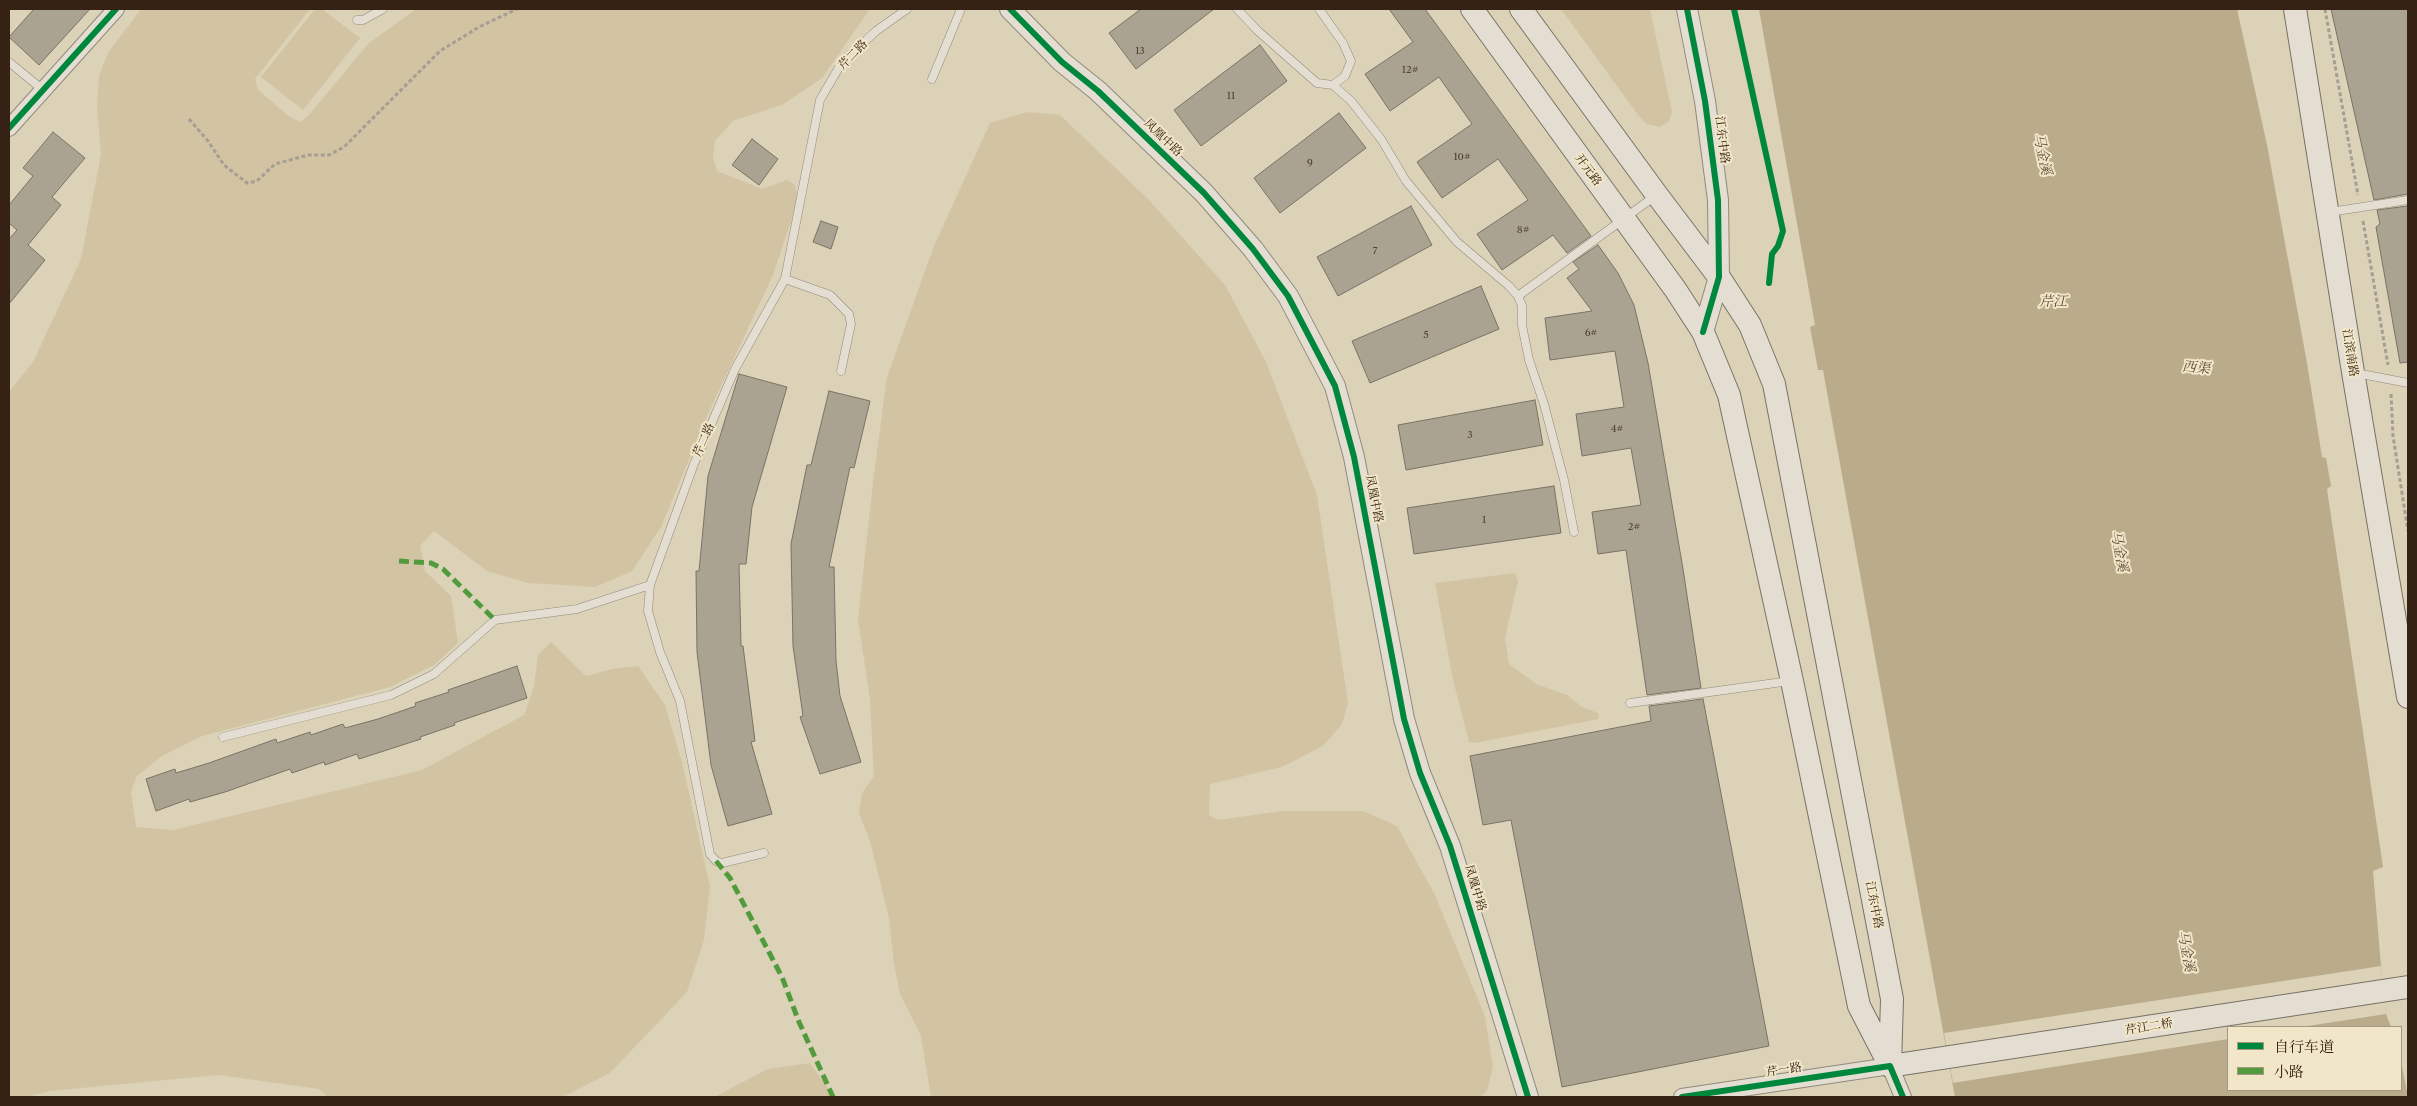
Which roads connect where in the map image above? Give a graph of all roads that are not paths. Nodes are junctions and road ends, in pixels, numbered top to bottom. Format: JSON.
{"nodes":[{"id":1,"x":116,"y":9,"type":"edge"},
{"id":2,"x":383,"y":9,"type":"edge"},
{"id":3,"x":907,"y":9,"type":"edge"},
{"id":4,"x":961,"y":9,"type":"edge"},
{"id":5,"x":1010,"y":9,"type":"edge"},
{"id":6,"x":1237,"y":9,"type":"edge"},
{"id":7,"x":1319,"y":9,"type":"edge"},
{"id":8,"x":1472,"y":9,"type":"edge"},
{"id":9,"x":1521,"y":9,"type":"edge"},
{"id":10,"x":1686,"y":9,"type":"edge"},
{"id":11,"x":2295,"y":9,"type":"edge"},
{"id":12,"x":357,"y":20,"type":"dead end"},
{"id":13,"x":9,"y":62,"type":"edge"},
{"id":14,"x":932,"y":79,"type":"dead end"},
{"id":15,"x":1333,"y":85,"type":"junction"},
{"id":16,"x":43,"y":90,"type":"junction"},
{"id":17,"x":9,"y":128,"type":"edge"},
{"id":18,"x":1657,"y":195,"type":"junction"},
{"id":19,"x":2408,"y":200,"type":"edge"},
{"id":20,"x":2328,"y":212,"type":"junction"},
{"id":21,"x":1624,"y":219,"type":"junction"},
{"id":22,"x":1719,"y":277,"type":"junction"},
{"id":23,"x":785,"y":279,"type":"junction"},
{"id":24,"x":1518,"y":296,"type":"junction"},
{"id":25,"x":1703,"y":332,"type":"junction"},
{"id":26,"x":841,"y":371,"type":"dead end"},
{"id":27,"x":2353,"y":372,"type":"junction"},
{"id":28,"x":2408,"y":383,"type":"edge"},
{"id":29,"x":1574,"y":532,"type":"dead end"},
{"id":30,"x":650,"y":585,"type":"junction"},
{"id":31,"x":2406,"y":675,"type":"edge"},
{"id":32,"x":1792,"y":681,"type":"junction"},
{"id":33,"x":2408,"y":697,"type":"edge"},
{"id":34,"x":1630,"y":703,"type":"dead end"},
{"id":35,"x":223,"y":737,"type":"dead end"},
{"id":36,"x":764,"y":853,"type":"dead end"},
{"id":37,"x":2408,"y":987,"type":"edge"},
{"id":38,"x":1890,"y":1066,"type":"junction"},
{"id":39,"x":1528,"y":1097,"type":"edge"},
{"id":40,"x":1682,"y":1097,"type":"edge"},
{"id":41,"x":1903,"y":1097,"type":"edge"}],
"edges":[{"from":1,"to":16,"type":"street"},
{"from":2,"to":12,"type":"lane"},
{"from":3,"to":23,"type":"lane","name":"芹二路"},
{"from":4,"to":14,"type":"lane"},
{"from":5,"to":39,"type":"street","name":"凤凰中路"},
{"from":6,"to":15,"type":"lane"},
{"from":7,"to":15,"type":"lane"},
{"from":8,"to":21,"type":"main road","name":"开元路"},
{"from":9,"to":18,"type":"main road"},
{"from":10,"to":22,"type":"street","name":"江东中路"},
{"from":11,"to":20,"type":"main road","name":"江滨南路"},
{"from":13,"to":16,"type":"lane"},
{"from":15,"to":24,"type":"lane"},
{"from":16,"to":17,"type":"street"},
{"from":18,"to":21,"type":"lane"},
{"from":18,"to":22,"type":"main road"},
{"from":19,"to":20,"type":"lane"},
{"from":20,"to":27,"type":"main road","name":"江滨南路"},
{"from":21,"to":24,"type":"lane"},
{"from":21,"to":25,"type":"main road","name":"开元路"},
{"from":22,"to":25,"type":"street"},
{"from":22,"to":38,"type":"main road","name":"江东中路"},
{"from":23,"to":26,"type":"lane"},
{"from":23,"to":30,"type":"lane","name":"芹二路"},
{"from":24,"to":29,"type":"lane"},
{"from":25,"to":32,"type":"main road"},
{"from":27,"to":28,"type":"lane"},
{"from":27,"to":31,"type":"main road","name":"江滨南路"},
{"from":30,"to":35,"type":"lane"},
{"from":30,"to":36,"type":"lane","name":"芹二路"},
{"from":31,"to":33,"type":"main road","name":"江滨南路"},
{"from":32,"to":34,"type":"lane"},
{"from":32,"to":38,"type":"main road"},
{"from":37,"to":38,"type":"main road","name":"芹江二桥"},
{"from":38,"to":40,"type":"street","name":"芹一路"},
{"from":38,"to":41,"type":"street"}]}
